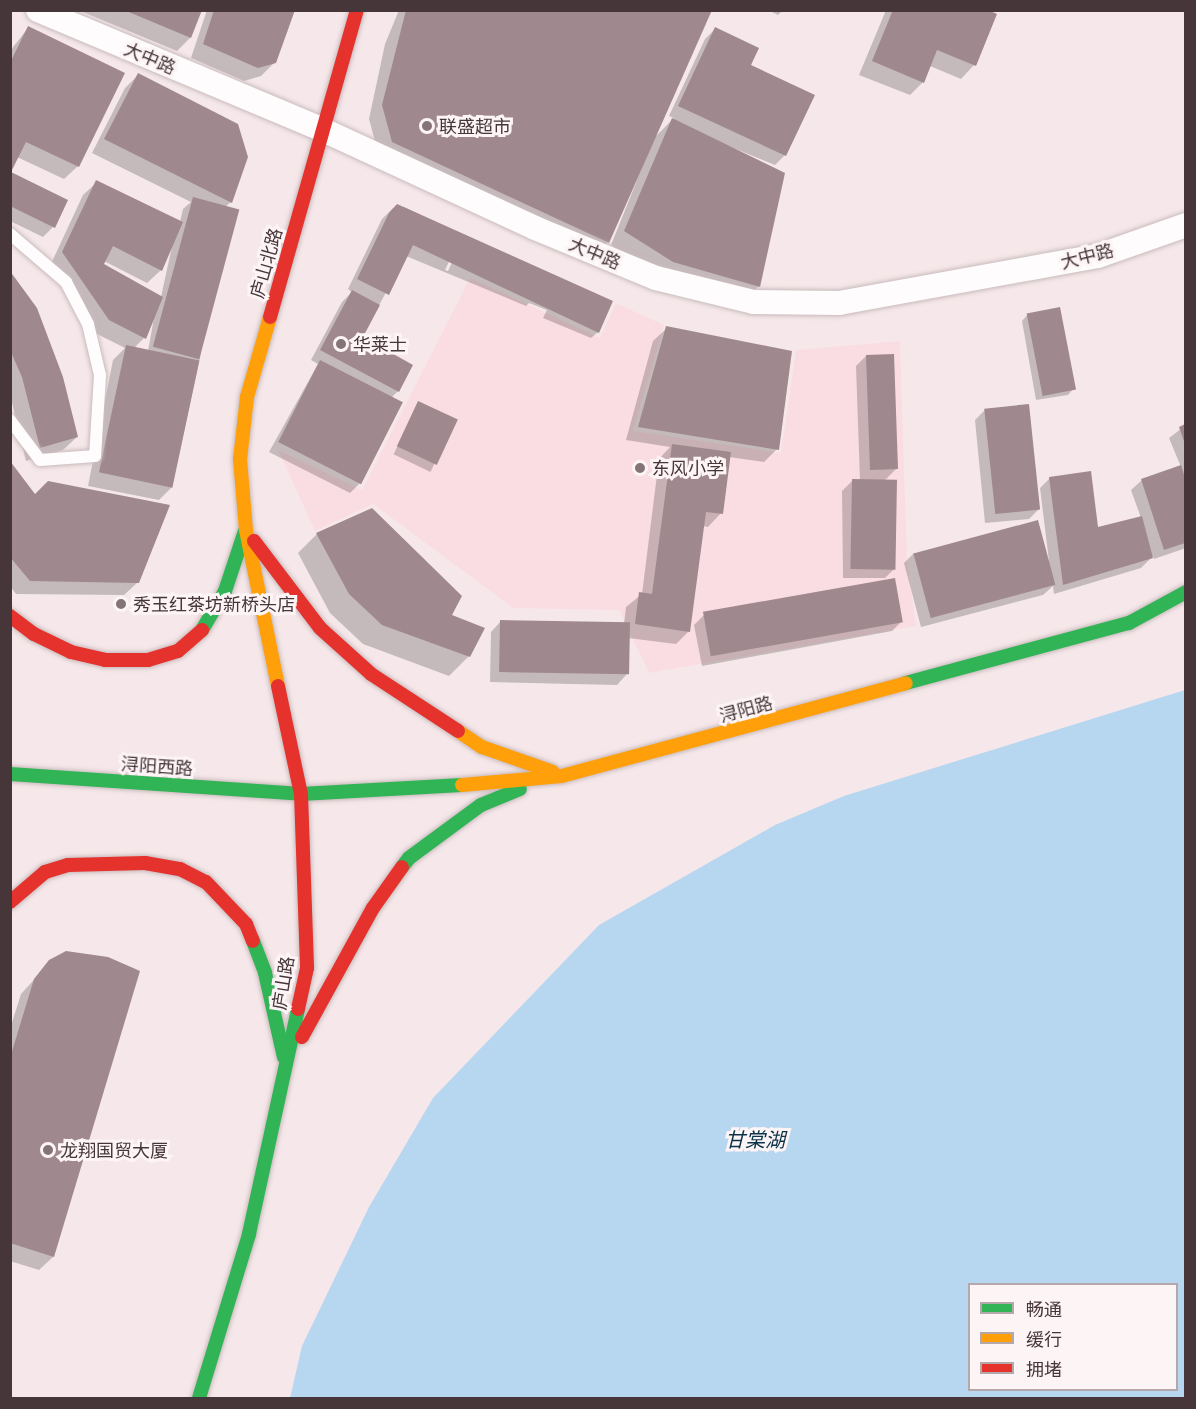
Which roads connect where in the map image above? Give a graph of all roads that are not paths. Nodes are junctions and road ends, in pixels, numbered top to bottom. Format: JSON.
{"nodes":[{"id":1,"x":38,"y":10,"type":"edge"},
{"id":2,"x":357,"y":10,"type":"edge"},
{"id":3,"x":322,"y":130,"type":"junction"},
{"id":4,"x":1185,"y":225,"type":"edge"},
{"id":5,"x":10,"y":234,"type":"edge"},
{"id":6,"x":10,"y":420,"type":"edge"},
{"id":7,"x":246,"y":530,"type":"junction"},
{"id":8,"x":1185,"y":592,"type":"edge"},
{"id":9,"x":10,"y":616,"type":"edge"},
{"id":10,"x":10,"y":774,"type":"edge"},
{"id":11,"x":562,"y":776,"type":"junction"},
{"id":12,"x":302,"y":794,"type":"junction"},
{"id":13,"x":10,"y":902,"type":"edge"},
{"id":14,"x":286,"y":1065,"type":"junction"},
{"id":15,"x":199,"y":1398,"type":"edge"}],
"edges":[{"from":1,"to":3,"type":"street","name":"大中路"},
{"from":2,"to":3,"type":"main road","name":"庐山北路"},
{"from":3,"to":4,"type":"street","name":"大中路"},
{"from":3,"to":7,"type":"main road","name":"庐山北路"},
{"from":5,"to":6,"type":"lane"},
{"from":7,"to":9,"type":"main road"},
{"from":7,"to":11,"type":"main road"},
{"from":7,"to":12,"type":"main road","name":"庐山路"},
{"from":8,"to":11,"type":"main road","name":"浔阳路"},
{"from":10,"to":12,"type":"main road","name":"浔阳西路"},
{"from":11,"to":12,"type":"main road","name":"浔阳路"},
{"from":11,"to":14,"type":"main road"},
{"from":12,"to":14,"type":"main road","name":"庐山路"},
{"from":13,"to":14,"type":"main road"},
{"from":14,"to":15,"type":"main road","name":"庐山路"}]}
